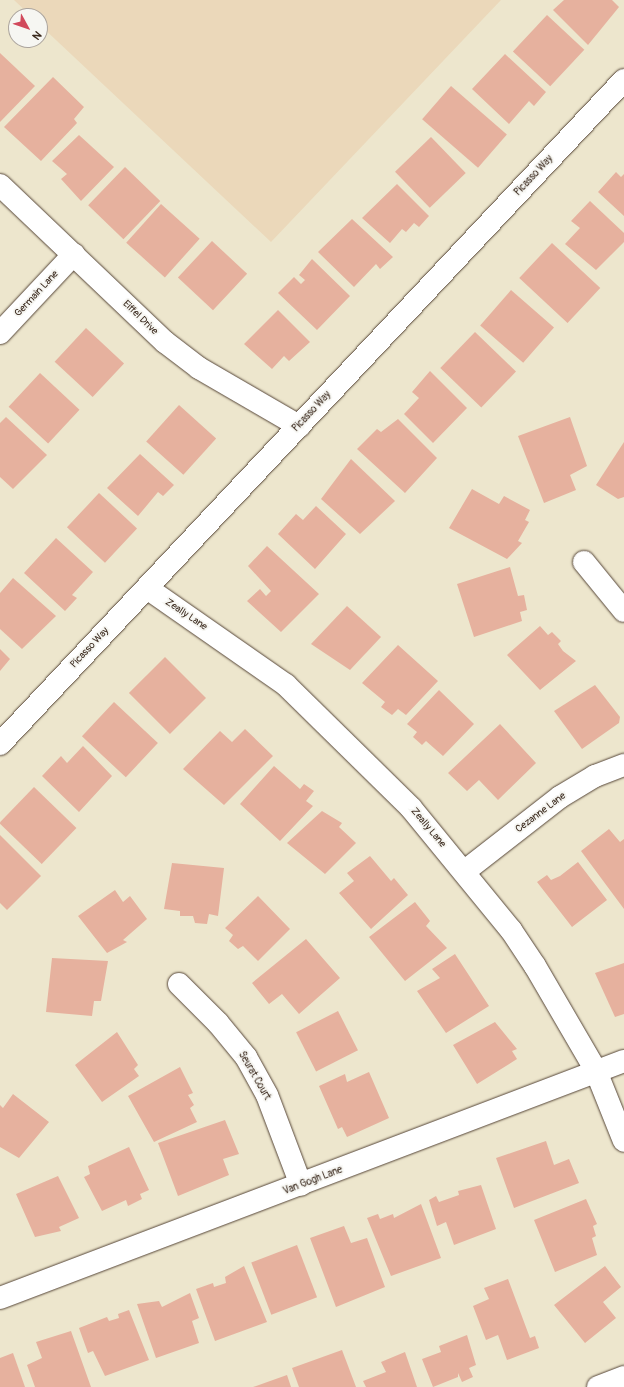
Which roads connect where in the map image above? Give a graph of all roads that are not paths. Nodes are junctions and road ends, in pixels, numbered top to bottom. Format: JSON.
{"nodes":[{"id":1,"x":624,"y":80,"type":"edge"},
{"id":2,"x":0,"y":185,"type":"edge"},
{"id":3,"x":74,"y":254,"type":"junction"},
{"id":4,"x":0,"y":333,"type":"edge"},
{"id":5,"x":299,"y":426,"type":"junction"},
{"id":6,"x":584,"y":562,"type":"dead end"},
{"id":7,"x":147,"y":588,"type":"junction"},
{"id":8,"x":624,"y":611,"type":"edge"},
{"id":9,"x":0,"y":744,"type":"edge"},
{"id":10,"x":624,"y":765,"type":"edge"},
{"id":11,"x":465,"y":872,"type":"junction"},
{"id":12,"x":178,"y":984,"type":"dead end"},
{"id":13,"x":624,"y":1060,"type":"edge"},
{"id":14,"x":596,"y":1071,"type":"junction"},
{"id":15,"x":624,"y":1142,"type":"edge"},
{"id":16,"x":301,"y":1185,"type":"junction"},
{"id":17,"x":0,"y":1298,"type":"edge"},
{"id":18,"x":624,"y":1377,"type":"edge"},
{"id":19,"x":598,"y":1387,"type":"edge"}],
"edges":[{"from":1,"to":5,"type":"street","name":"Picasso Way"},
{"from":2,"to":3,"type":"street","name":"Eiffel Drive"},
{"from":3,"to":4,"type":"street","name":"Germain Lane"},
{"from":3,"to":5,"type":"street","name":"Eiffel Drive"},
{"from":5,"to":7,"type":"street","name":"Picasso Way"},
{"from":6,"to":8,"type":"street"},
{"from":7,"to":9,"type":"street","name":"Picasso Way"},
{"from":7,"to":11,"type":"street","name":"Zeally Lane"},
{"from":10,"to":11,"type":"street","name":"Cezanne Lane"},
{"from":11,"to":14,"type":"street","name":"Zeally Lane"},
{"from":12,"to":16,"type":"street","name":"Seurat Court"},
{"from":13,"to":14,"type":"street","name":"Van Gogh Lane"},
{"from":14,"to":15,"type":"street","name":"Zeally Lane"},
{"from":14,"to":16,"type":"street","name":"Van Gogh Lane"},
{"from":16,"to":17,"type":"street","name":"Van Gogh Lane"},
{"from":18,"to":19,"type":"street"}]}
